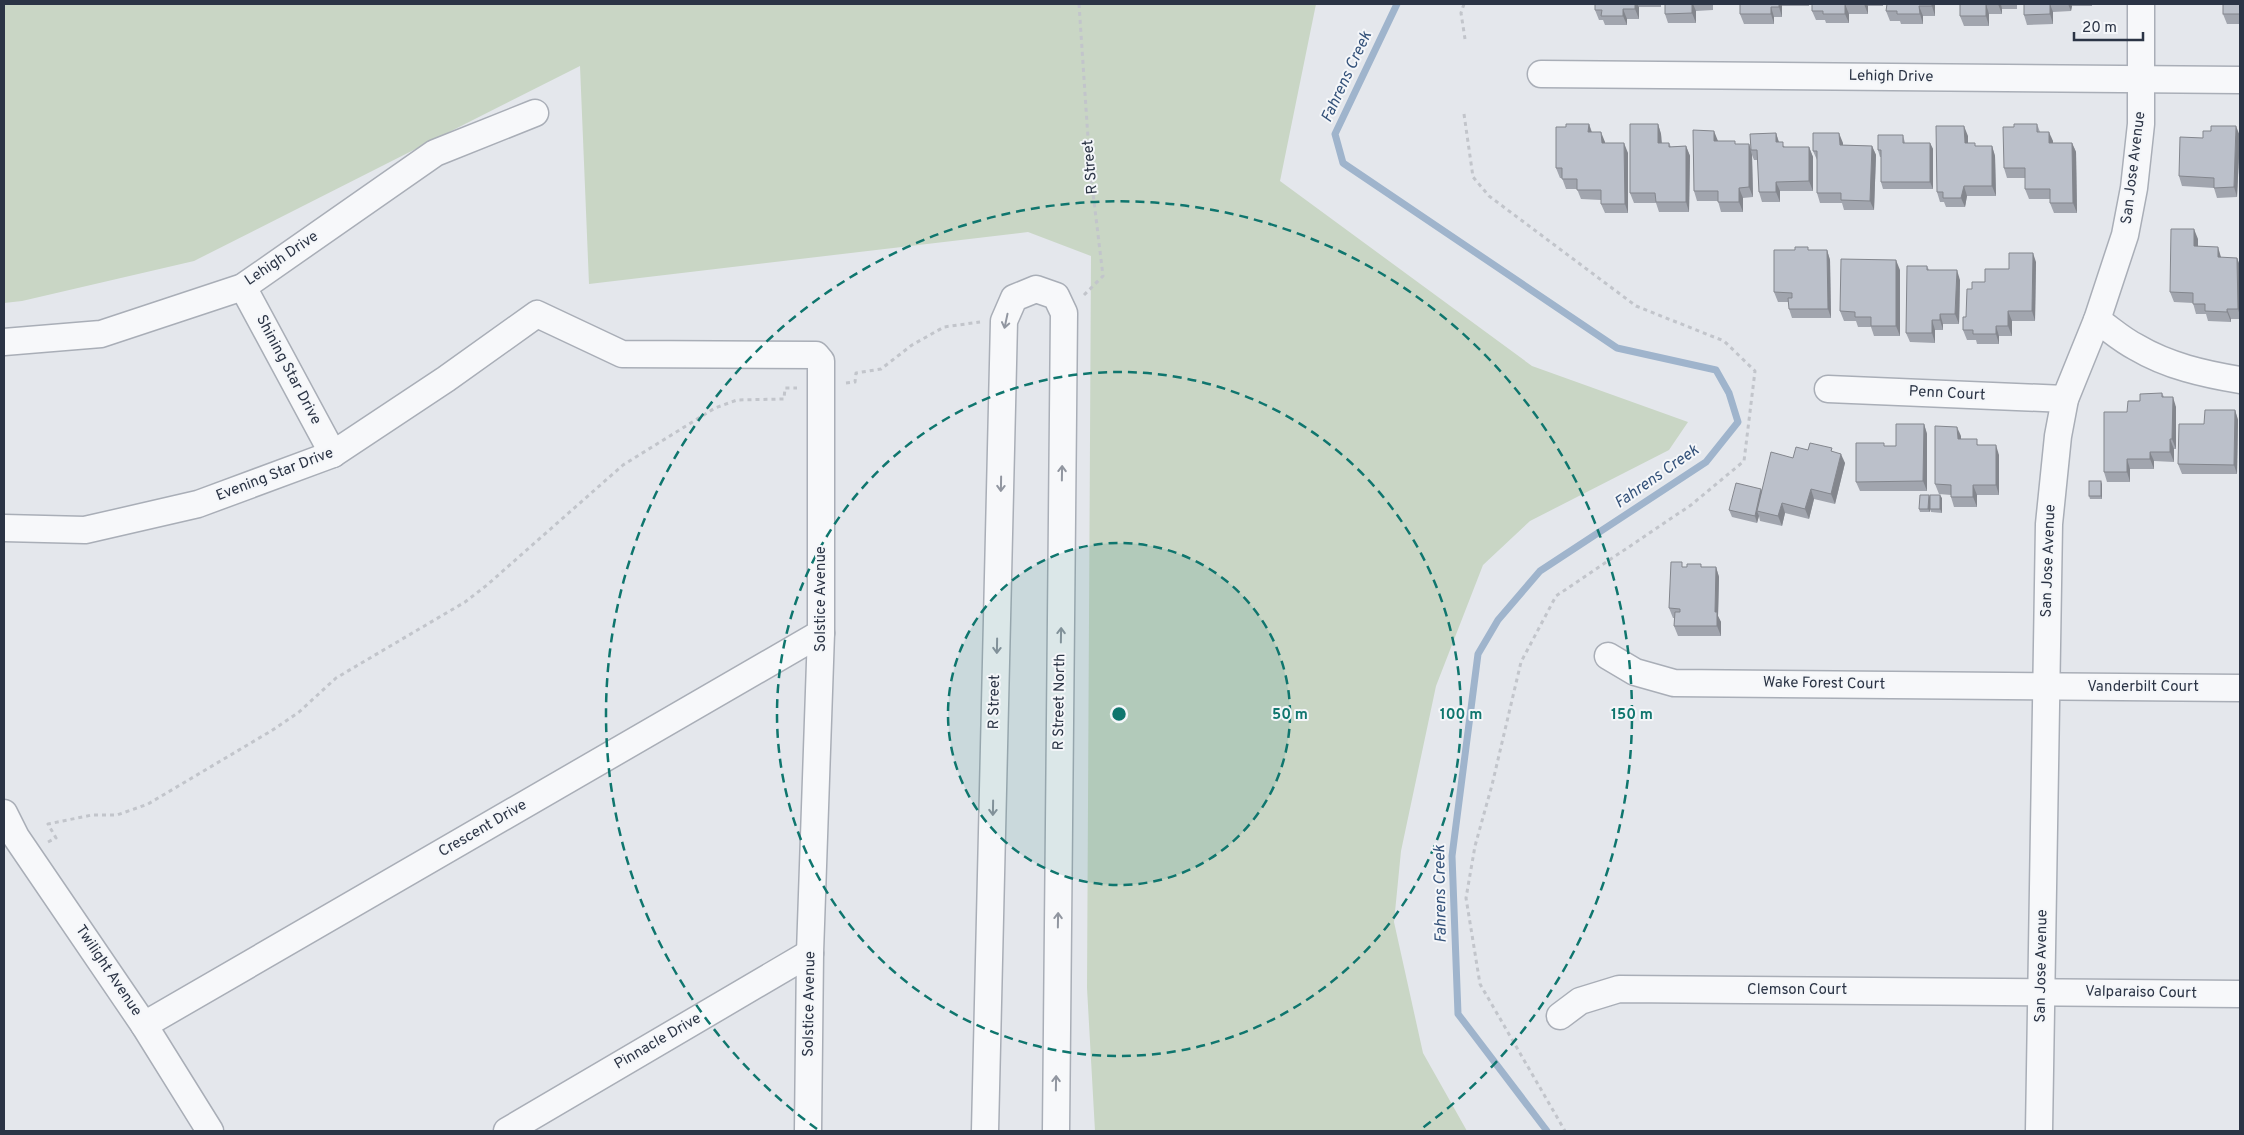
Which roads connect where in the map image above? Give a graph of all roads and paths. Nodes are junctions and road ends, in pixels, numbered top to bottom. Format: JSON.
{"nodes":[{"id":1,"x":1079,"y":4,"type":"edge"},
{"id":2,"x":1464,"y":4,"type":"edge"},
{"id":3,"x":2141,"y":4,"type":"edge"},
{"id":4,"x":1465,"y":39,"type":"dead end"},
{"id":5,"x":1541,"y":74,"type":"dead end"},
{"id":6,"x":2142,"y":80,"type":"junction"},
{"id":7,"x":2240,"y":80,"type":"edge"},
{"id":8,"x":535,"y":113,"type":"dead end"},
{"id":9,"x":1464,"y":114,"type":"dead end"},
{"id":10,"x":243,"y":287,"type":"junction"},
{"id":11,"x":1064,"y":313,"type":"junction"},
{"id":12,"x":537,"y":314,"type":"joint"},
{"id":13,"x":2097,"y":320,"type":"junction"},
{"id":14,"x":1004,"y":321,"type":"junction"},
{"id":15,"x":4,"y":342,"type":"edge"},
{"id":16,"x":2240,"y":380,"type":"edge"},
{"id":17,"x":1828,"y":389,"type":"dead end"},
{"id":18,"x":820,"y":394,"type":"junction"},
{"id":19,"x":2066,"y":399,"type":"junction"},
{"id":20,"x":333,"y":454,"type":"junction"},
{"id":21,"x":4,"y":528,"type":"edge"},
{"id":22,"x":821,"y":633,"type":"junction"},
{"id":23,"x":1608,"y":656,"type":"dead end"},
{"id":24,"x":2046,"y":687,"type":"junction"},
{"id":25,"x":2240,"y":688,"type":"edge"},
{"id":26,"x":4,"y":813,"type":"edge"},
{"id":27,"x":16,"y":845,"type":"edge"},
{"id":28,"x":810,"y":953,"type":"junction"},
{"id":29,"x":2041,"y":992,"type":"junction"},
{"id":30,"x":2240,"y":994,"type":"edge"},
{"id":31,"x":1560,"y":1016,"type":"dead end"},
{"id":32,"x":144,"y":1025,"type":"junction"},
{"id":33,"x":210,"y":1131,"type":"edge"},
{"id":34,"x":507,"y":1131,"type":"edge"},
{"id":35,"x":808,"y":1131,"type":"edge"},
{"id":36,"x":985,"y":1131,"type":"edge"},
{"id":37,"x":1056,"y":1131,"type":"edge"},
{"id":38,"x":1564,"y":1131,"type":"edge"},
{"id":39,"x":2039,"y":1131,"type":"edge"}],
"edges":[{"from":1,"to":11,"type":"path","name":"R Street"},
{"from":2,"to":4,"type":"path"},
{"from":3,"to":6,"type":"street","name":"San Jose Avenue"},
{"from":5,"to":6,"type":"street","name":"Lehigh Drive"},
{"from":6,"to":7,"type":"street","name":"Lehigh Drive"},
{"from":6,"to":13,"type":"street","name":"San Jose Avenue"},
{"from":8,"to":10,"type":"street","name":"Lehigh Drive"},
{"from":9,"to":38,"type":"path"},
{"from":10,"to":15,"type":"street","name":"Lehigh Drive"},
{"from":10,"to":20,"type":"street","name":"Shining Star Drive"},
{"from":11,"to":14,"type":"street","name":"R Street"},
{"from":37,"to":11,"type":"street","name":"R Street North","one_way":true},
{"from":12,"to":18,"type":"street","name":"Solstice Avenue"},
{"from":12,"to":20,"type":"street","name":"Evening Star Drive"},
{"from":13,"to":16,"type":"street"},
{"from":13,"to":19,"type":"street","name":"San Jose Avenue"},
{"from":14,"to":18,"type":"path"},
{"from":14,"to":36,"type":"street","name":"R Street","one_way":true},
{"from":17,"to":19,"type":"street","name":"Penn Court"},
{"from":18,"to":22,"type":"street","name":"Solstice Avenue"},
{"from":18,"to":27,"type":"path"},
{"from":19,"to":24,"type":"street","name":"San Jose Avenue"},
{"from":20,"to":21,"type":"street","name":"Evening Star Drive"},
{"from":22,"to":28,"type":"street","name":"Solstice Avenue"},
{"from":22,"to":32,"type":"street","name":"Crescent Drive"},
{"from":23,"to":24,"type":"street","name":"Wake Forest Court"},
{"from":24,"to":25,"type":"street","name":"Vanderbilt Court"},
{"from":24,"to":29,"type":"street","name":"San Jose Avenue"},
{"from":26,"to":27,"type":"street","name":"Twilight Avenue"},
{"from":27,"to":32,"type":"street","name":"Twilight Avenue"},
{"from":28,"to":34,"type":"street","name":"Pinnacle Drive"},
{"from":28,"to":35,"type":"street","name":"Solstice Avenue"},
{"from":29,"to":30,"type":"street","name":"Valparaiso Court"},
{"from":29,"to":31,"type":"street","name":"Clemson Court"},
{"from":29,"to":39,"type":"street","name":"San Jose Avenue"},
{"from":32,"to":33,"type":"street","name":"Twilight Avenue"}]}
